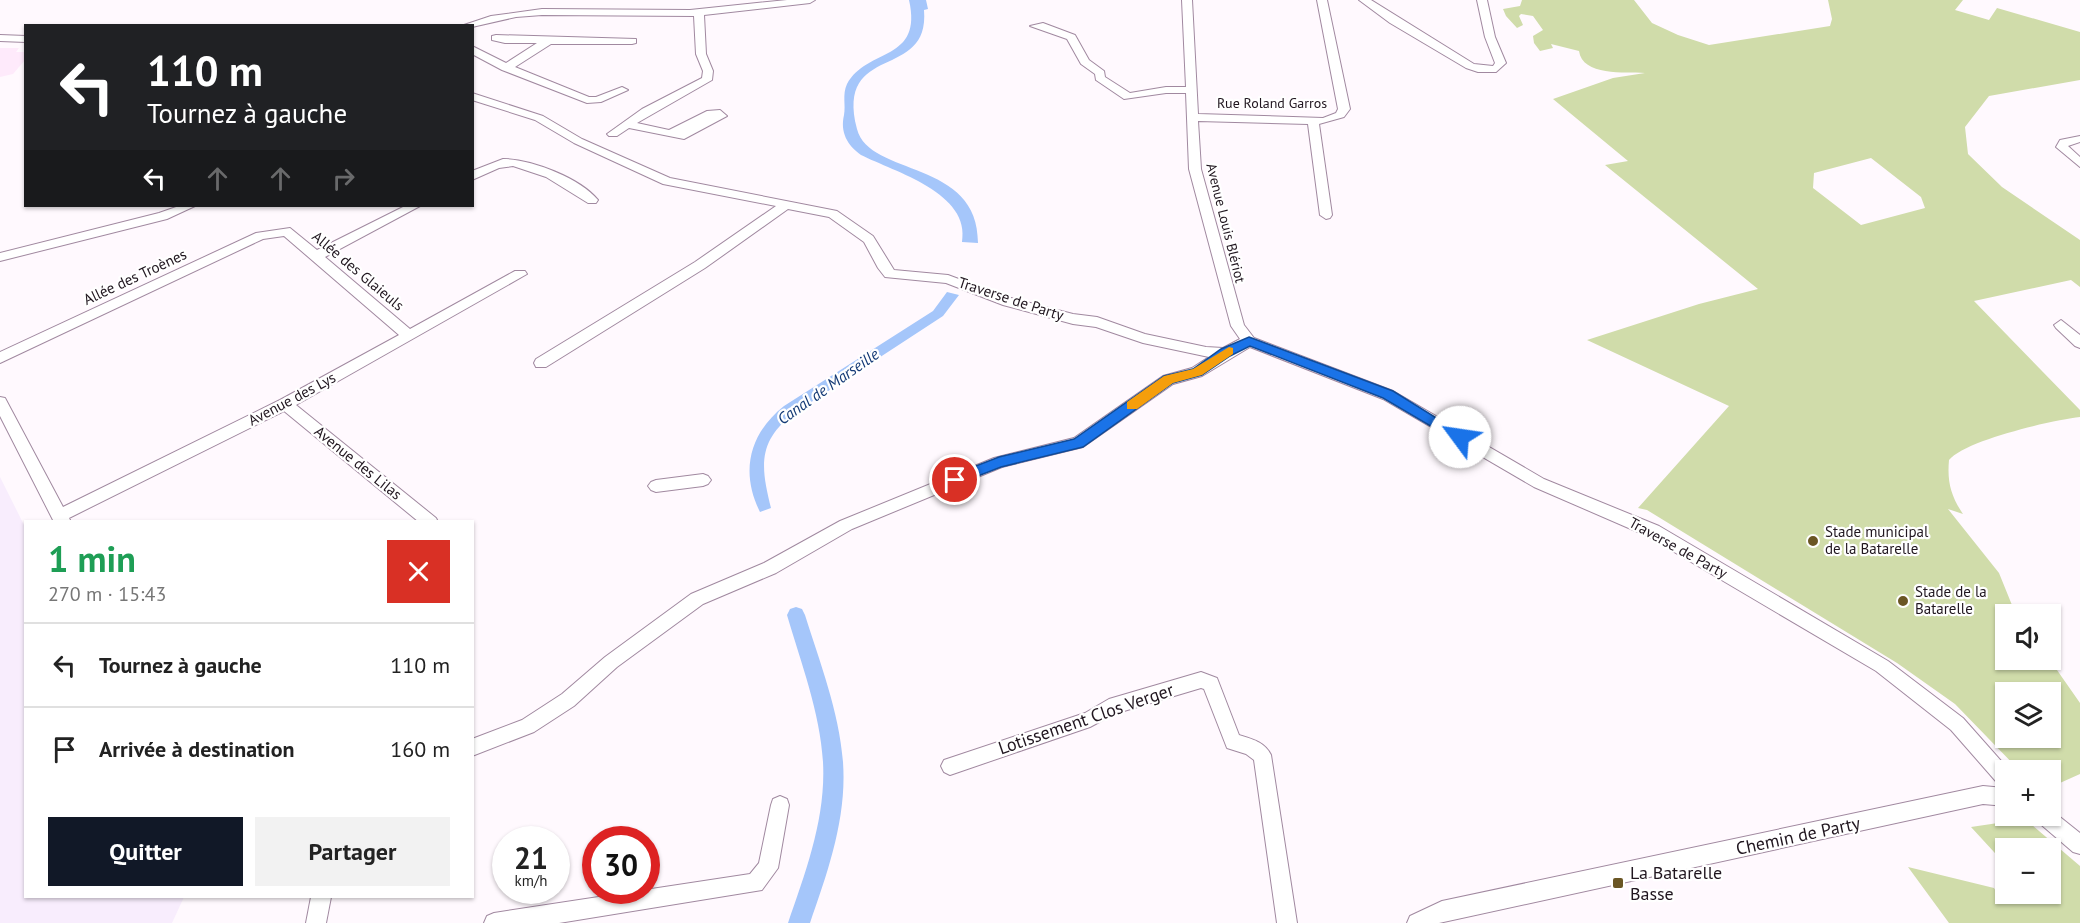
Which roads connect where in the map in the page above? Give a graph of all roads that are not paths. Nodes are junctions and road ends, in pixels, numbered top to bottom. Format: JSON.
{"nodes":[{"id":1,"x":810,"y":0,"type":"edge"},
{"id":2,"x":1187,"y":0,"type":"edge"},
{"id":3,"x":1322,"y":0,"type":"edge"},
{"id":4,"x":1364,"y":0,"type":"edge"},
{"id":5,"x":1482,"y":0,"type":"edge"},
{"id":6,"x":748,"y":4,"type":"edge"},
{"id":7,"x":699,"y":12,"type":"junction"},
{"id":8,"x":473,"y":24,"type":"edge"},
{"id":9,"x":1035,"y":27,"type":"dead end"},
{"id":10,"x":0,"y":38,"type":"edge"},
{"id":11,"x":496,"y":38,"type":"dead end"},
{"id":12,"x":24,"y":39,"type":"edge"},
{"id":13,"x":550,"y":40,"type":"junction"},
{"id":14,"x":632,"y":41,"type":"dead end"},
{"id":15,"x":474,"y":50,"type":"edge"},
{"id":16,"x":486,"y":59,"type":"junction"},
{"id":17,"x":474,"y":62,"type":"edge"},
{"id":18,"x":506,"y":68,"type":"junction"},
{"id":19,"x":622,"y":90,"type":"dead end"},
{"id":20,"x":1190,"y":90,"type":"junction"},
{"id":21,"x":474,"y":97,"type":"edge"},
{"id":22,"x":474,"y":103,"type":"edge"},
{"id":23,"x":1193,"y":117,"type":"junction"},
{"id":24,"x":1313,"y":122,"type":"junction"},
{"id":25,"x":627,"y":124,"type":"junction"},
{"id":26,"x":549,"y":126,"type":"junction"},
{"id":27,"x":613,"y":134,"type":"dead end"},
{"id":28,"x":670,"y":134,"type":"dead end"},
{"id":29,"x":2080,"y":139,"type":"edge"},
{"id":30,"x":2080,"y":164,"type":"edge"},
{"id":31,"x":474,"y":175,"type":"edge"},
{"id":32,"x":592,"y":200,"type":"dead end"},
{"id":33,"x":786,"y":205,"type":"junction"},
{"id":34,"x":186,"y":207,"type":"edge"},
{"id":35,"x":412,"y":207,"type":"edge"},
{"id":36,"x":1326,"y":214,"type":"dead end"},
{"id":37,"x":286,"y":231,"type":"joint"},
{"id":38,"x":316,"y":256,"type":"junction"},
{"id":39,"x":0,"y":257,"type":"edge"},
{"id":40,"x":520,"y":274,"type":"dead end"},
{"id":41,"x":2061,"y":325,"type":"dead end"},
{"id":42,"x":409,"y":336,"type":"junction"},
{"id":43,"x":1249,"y":341,"type":"junction"},
{"id":44,"x":2080,"y":343,"type":"edge"},
{"id":45,"x":1226,"y":353,"type":"junction"},
{"id":46,"x":0,"y":358,"type":"edge"},
{"id":47,"x":541,"y":363,"type":"dead end"},
{"id":48,"x":0,"y":402,"type":"edge"},
{"id":49,"x":285,"y":404,"type":"junction"},
{"id":50,"x":703,"y":480,"type":"dead end"},
{"id":51,"x":656,"y":486,"type":"dead end"},
{"id":52,"x":61,"y":519,"type":"edge"},
{"id":53,"x":428,"y":520,"type":"edge"},
{"id":54,"x":474,"y":747,"type":"edge"},
{"id":55,"x":950,"y":766,"type":"dead end"},
{"id":56,"x":1995,"y":767,"type":"edge"},
{"id":57,"x":1995,"y":796,"type":"edge"},
{"id":58,"x":780,"y":805,"type":"dead end"},
{"id":59,"x":2057,"y":826,"type":"edge"},
{"id":60,"x":2080,"y":845,"type":"edge"},
{"id":61,"x":321,"y":898,"type":"edge"},
{"id":62,"x":316,"y":923,"type":"edge"},
{"id":63,"x":494,"y":923,"type":"edge"},
{"id":64,"x":1287,"y":923,"type":"edge"},
{"id":65,"x":1417,"y":923,"type":"edge"}],
"edges":[{"from":1,"to":6,"type":"street"},
{"from":2,"to":20,"type":"street","name":"Avenue Louis Blériot"},
{"from":3,"to":24,"type":"street","name":"Rue Roland Garros"},
{"from":4,"to":5,"type":"street"},
{"from":6,"to":7,"type":"street"},
{"from":7,"to":8,"type":"street"},
{"from":7,"to":25,"type":"street"},
{"from":9,"to":20,"type":"street"},
{"from":10,"to":12,"type":"street"},
{"from":11,"to":13,"type":"street"},
{"from":13,"to":14,"type":"street"},
{"from":13,"to":18,"type":"street"},
{"from":15,"to":16,"type":"street"},
{"from":16,"to":17,"type":"street"},
{"from":16,"to":18,"type":"street"},
{"from":18,"to":19,"type":"street"},
{"from":20,"to":23,"type":"street","name":"Avenue Louis Blériot"},
{"from":21,"to":26,"type":"street","name":"Traverse de Party"},
{"from":22,"to":26,"type":"street","name":"Traverse de Party"},
{"from":23,"to":24,"type":"street","name":"Rue Roland Garros"},
{"from":23,"to":43,"type":"street","name":"Avenue Louis Blériot"},
{"from":24,"to":36,"type":"street"},
{"from":25,"to":27,"type":"street"},
{"from":25,"to":28,"type":"street"},
{"from":26,"to":33,"type":"street","name":"Traverse de Party"},
{"from":29,"to":30,"type":"street"},
{"from":31,"to":32,"type":"street"},
{"from":33,"to":45,"type":"street","name":"Traverse de Party"},
{"from":33,"to":47,"type":"street"},
{"from":34,"to":39,"type":"street"},
{"from":35,"to":38,"type":"street"},
{"from":37,"to":38,"type":"street","name":"Allée des Glaieuls"},
{"from":37,"to":46,"type":"street","name":"Allée des Troènes"},
{"from":38,"to":42,"type":"street","name":"Allée des Glaieuls"},
{"from":40,"to":42,"type":"street","name":"Avenue des Lys"},
{"from":41,"to":44,"type":"street"},
{"from":42,"to":49,"type":"street","name":"Avenue des Lys"},
{"from":43,"to":45,"type":"street"},
{"from":43,"to":56,"type":"street","name":"Traverse de Party"},
{"from":45,"to":54,"type":"street"},
{"from":48,"to":52,"type":"street"},
{"from":49,"to":52,"type":"street","name":"Avenue des Lys"},
{"from":49,"to":53,"type":"street","name":"Avenue des Lilas"},
{"from":50,"to":51,"type":"street"},
{"from":55,"to":64,"type":"street","name":"Lotissement Clos Verger"},
{"from":57,"to":65,"type":"street","name":"Chemin de Party"},
{"from":58,"to":63,"type":"street"},
{"from":59,"to":60,"type":"street"},
{"from":61,"to":62,"type":"street"}]}
